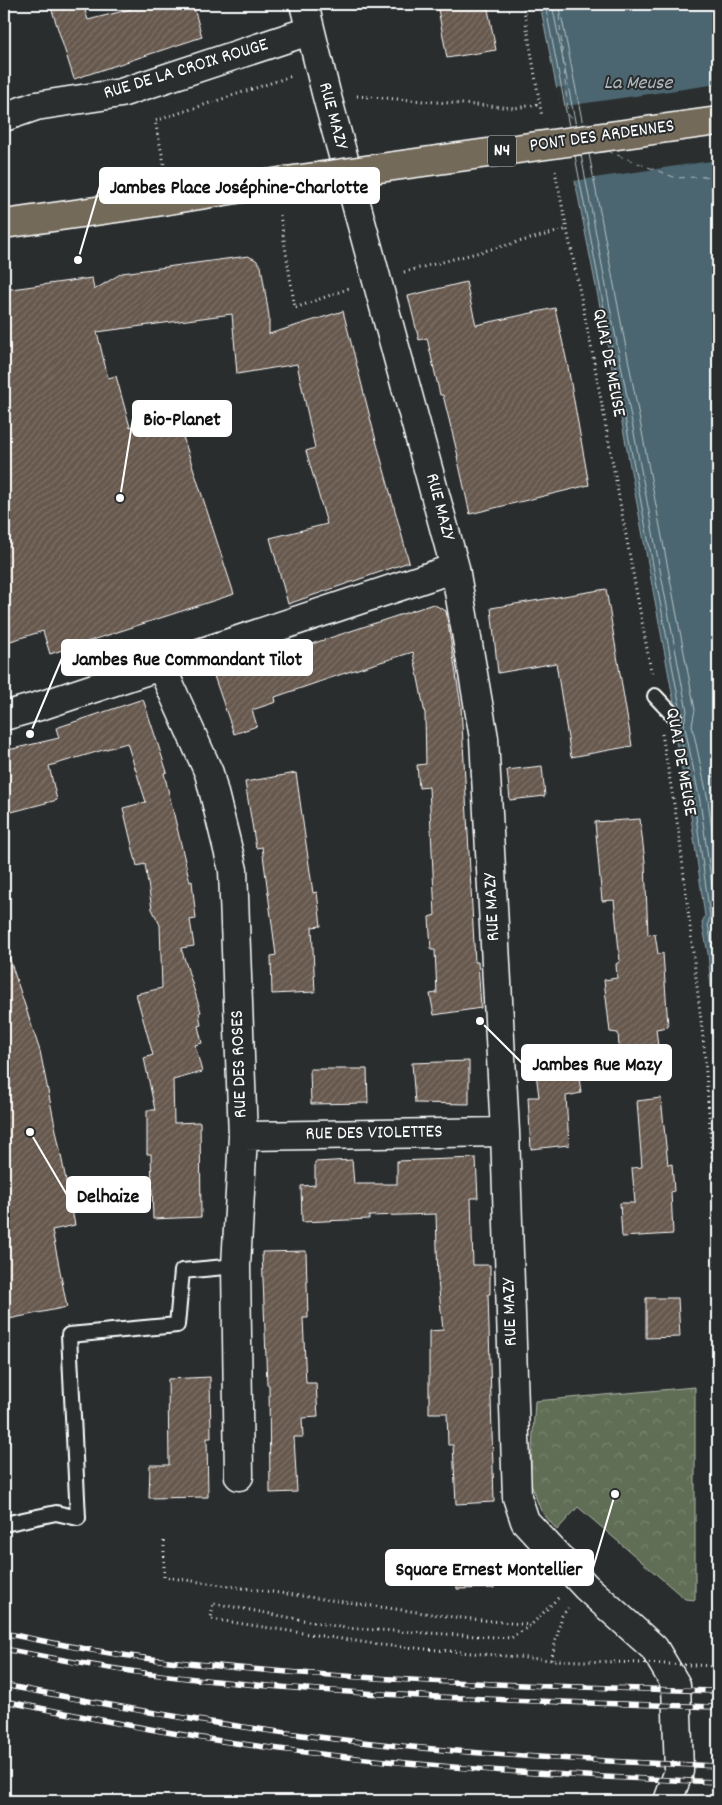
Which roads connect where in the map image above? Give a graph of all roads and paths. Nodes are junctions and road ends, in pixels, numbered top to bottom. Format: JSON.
{"nodes":[{"id":1,"x":304,"y":4,"type":"edge"},
{"id":2,"x":523,"y":4,"type":"edge"},
{"id":3,"x":309,"y":31,"type":"junction"},
{"id":4,"x":284,"y":40,"type":"junction"},
{"id":5,"x":326,"y":93,"type":"junction"},
{"id":6,"x":540,"y":104,"type":"junction"},
{"id":7,"x":542,"y":115,"type":"dead end"},
{"id":8,"x":4,"y":116,"type":"edge"},
{"id":9,"x":718,"y":121,"type":"edge"},
{"id":10,"x":165,"y":168,"type":"dead end"},
{"id":11,"x":280,"y":214,"type":"dead end"},
{"id":12,"x":4,"y":224,"type":"edge"},
{"id":13,"x":376,"y":279,"type":"junction"},
{"id":14,"x":455,"y":568,"type":"junction"},
{"id":15,"x":161,"y":666,"type":"junction"},
{"id":16,"x":655,"y":696,"type":"junction"},
{"id":17,"x":4,"y":716,"type":"edge"},
{"id":18,"x":674,"y":716,"type":"dead end"},
{"id":19,"x":506,"y":1132,"type":"junction"},
{"id":20,"x":243,"y":1136,"type":"junction"},
{"id":21,"x":236,"y":1266,"type":"junction"},
{"id":22,"x":718,"y":1305,"type":"edge"},
{"id":23,"x":239,"y":1476,"type":"dead end"},
{"id":24,"x":4,"y":1524,"type":"edge"},
{"id":25,"x":164,"y":1541,"type":"dead end"},
{"id":26,"x":578,"y":1578,"type":"junction"},
{"id":27,"x":562,"y":1616,"type":"dead end"},
{"id":28,"x":531,"y":1625,"type":"junction"},
{"id":29,"x":550,"y":1660,"type":"junction"},
{"id":30,"x":718,"y":1666,"type":"edge"},
{"id":31,"x":668,"y":1801,"type":"edge"}],
"edges":[{"from":1,"to":3,"type":"street","name":"RUE MAZY"},
{"from":2,"to":6,"type":"path"},
{"from":3,"to":4,"type":"street","name":"RUE DE LA CROIX ROUGE"},
{"from":3,"to":5,"type":"street","name":"RUE MAZY"},
{"from":4,"to":8,"type":"street","name":"RUE DE LA CROIX ROUGE"},
{"from":4,"to":10,"type":"path"},
{"from":5,"to":6,"type":"path"},
{"from":5,"to":13,"type":"street","name":"RUE MAZY"},
{"from":6,"to":7,"type":"path"},
{"from":9,"to":12,"type":"main road","name":"PONT DES ARDENNES","number":"N4","bridge":true},
{"from":11,"to":13,"type":"path"},
{"from":13,"to":14,"type":"street","name":"RUE MAZY"},
{"from":13,"to":16,"type":"path","name":"QUAI DE MEUSE"},
{"from":14,"to":15,"type":"street"},
{"from":14,"to":19,"type":"street","name":"RUE MAZY"},
{"from":15,"to":17,"type":"street"},
{"from":15,"to":20,"type":"street","name":"RUE DES ROSES"},
{"from":16,"to":18,"type":"lane"},
{"from":16,"to":22,"type":"path","name":"QUAI DE MEUSE"},
{"from":19,"to":20,"type":"street","name":"RUE DES VIOLETTES"},
{"from":19,"to":26,"type":"street","name":"RUE MAZY"},
{"from":20,"to":21,"type":"street","name":"RUE DES ROSES"},
{"from":21,"to":23,"type":"street","name":"RUE DES ROSES"},
{"from":21,"to":24,"type":"lane"},
{"from":25,"to":28,"type":"path"},
{"from":26,"to":28,"type":"path"},
{"from":26,"to":31,"type":"street","name":"RUE MAZY"},
{"from":27,"to":29,"type":"path"},
{"from":28,"to":29,"type":"path"},
{"from":29,"to":30,"type":"path","bridge":true}]}
